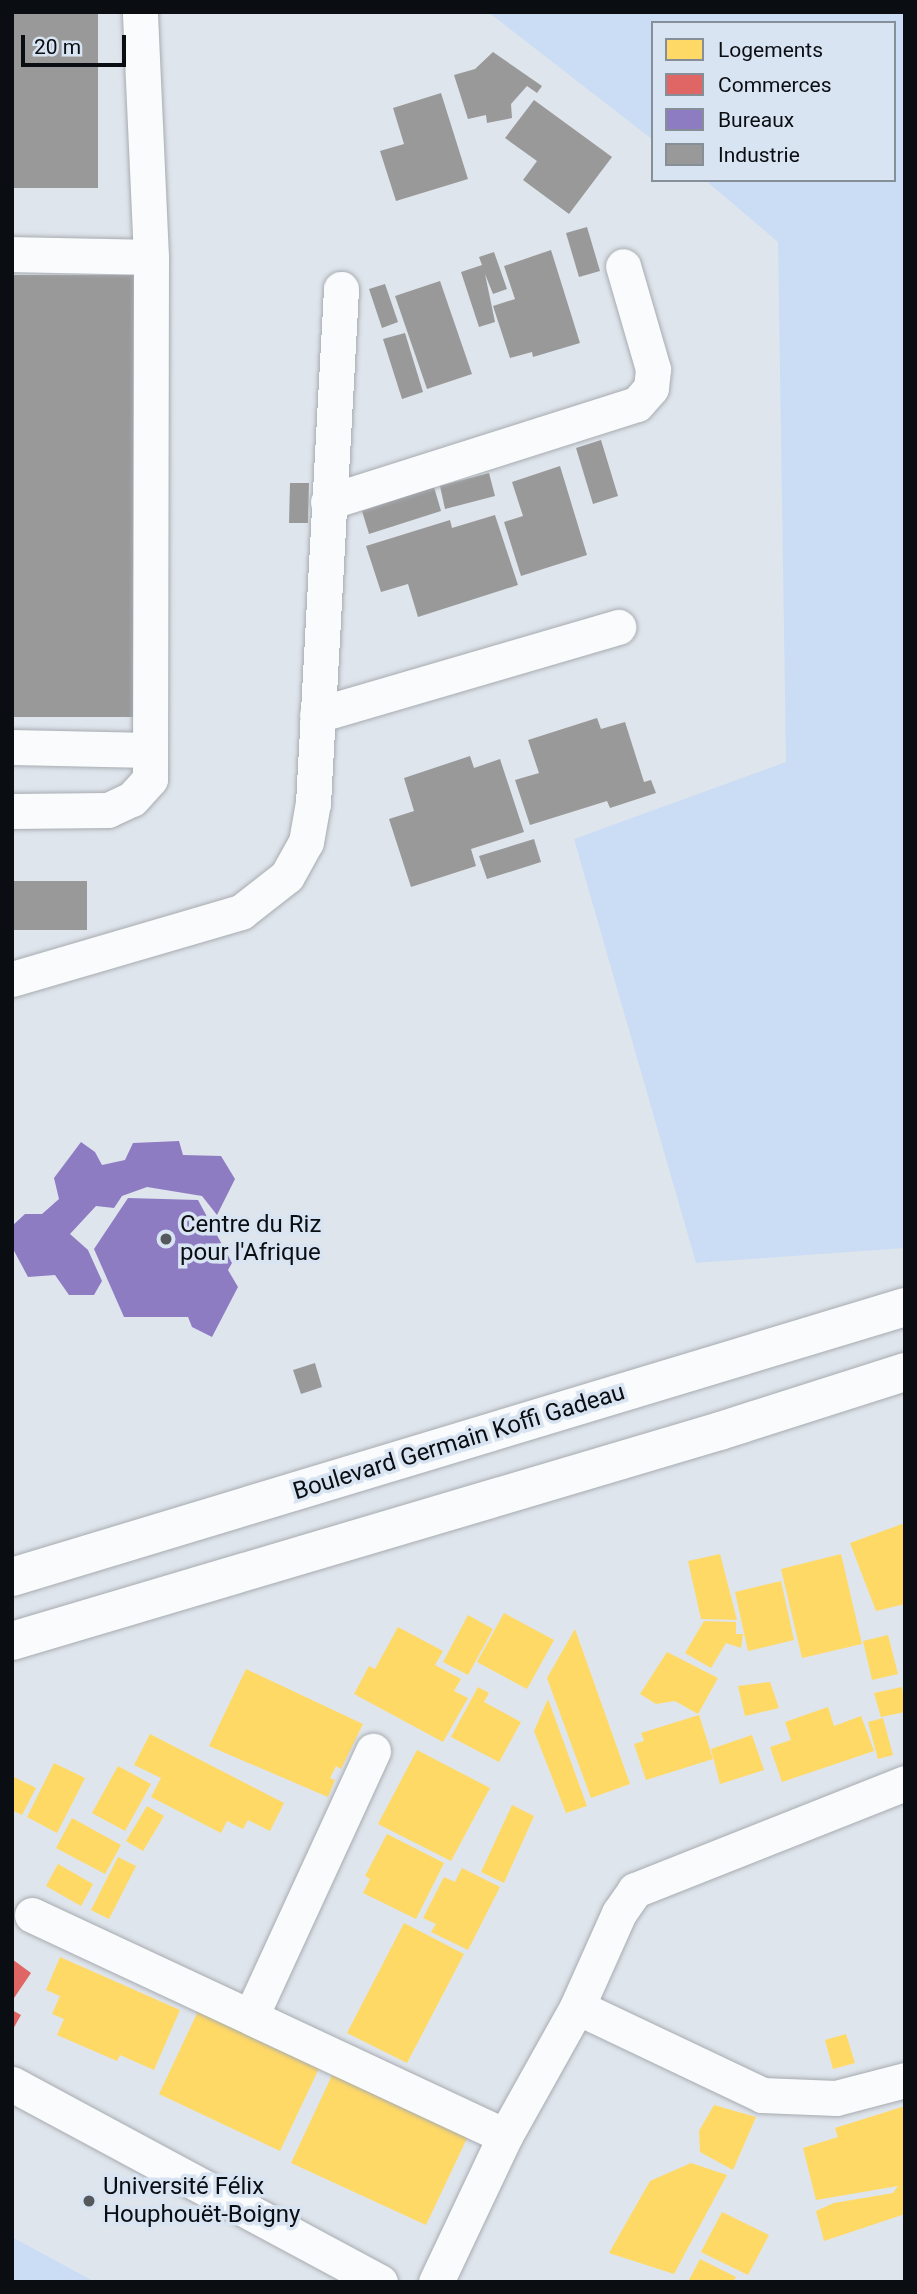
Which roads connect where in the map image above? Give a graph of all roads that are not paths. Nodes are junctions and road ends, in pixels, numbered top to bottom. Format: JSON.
{"nodes":[{"id":1,"x":140,"y":12,"type":"edge"},
{"id":2,"x":12,"y":254,"type":"edge"},
{"id":3,"x":151,"y":257,"type":"junction"},
{"id":4,"x":623,"y":265,"type":"dead end"},
{"id":5,"x":341,"y":289,"type":"dead end"},
{"id":6,"x":328,"y":502,"type":"junction"},
{"id":7,"x":618,"y":627,"type":"dead end"},
{"id":8,"x":317,"y":715,"type":"junction"},
{"id":9,"x":12,"y":747,"type":"edge"},
{"id":10,"x":150,"y":750,"type":"junction"},
{"id":11,"x":12,"y":811,"type":"edge"},
{"id":12,"x":12,"y":979,"type":"edge"},
{"id":13,"x":905,"y":1307,"type":"edge"},
{"id":14,"x":905,"y":1372,"type":"edge"},
{"id":15,"x":12,"y":1577,"type":"edge"},
{"id":16,"x":12,"y":1641,"type":"edge"},
{"id":17,"x":373,"y":1751,"type":"dead end"},
{"id":18,"x":905,"y":1783,"type":"edge"},
{"id":19,"x":32,"y":1915,"type":"dead end"},
{"id":20,"x":577,"y":2007,"type":"junction"},
{"id":21,"x":251,"y":2017,"type":"junction"},
{"id":22,"x":905,"y":2080,"type":"edge"},
{"id":23,"x":12,"y":2084,"type":"edge"},
{"id":24,"x":505,"y":2136,"type":"junction"},
{"id":25,"x":380,"y":2282,"type":"edge"},
{"id":26,"x":436,"y":2282,"type":"edge"}],
"edges":[{"from":1,"to":3,"type":"street"},
{"from":2,"to":3,"type":"street"},
{"from":3,"to":10,"type":"street"},
{"from":4,"to":6,"type":"street"},
{"from":5,"to":6,"type":"street"},
{"from":6,"to":8,"type":"street"},
{"from":7,"to":8,"type":"street"},
{"from":8,"to":12,"type":"street"},
{"from":9,"to":10,"type":"street"},
{"from":10,"to":11,"type":"street"},
{"from":13,"to":15,"type":"main road","name":"Boulevard Germain Koffi Gadeau"},
{"from":14,"to":16,"type":"main road"},
{"from":17,"to":21,"type":"street"},
{"from":18,"to":20,"type":"street"},
{"from":19,"to":21,"type":"street"},
{"from":20,"to":22,"type":"street"},
{"from":20,"to":24,"type":"street"},
{"from":21,"to":24,"type":"street"},
{"from":23,"to":25,"type":"street"},
{"from":24,"to":26,"type":"street"}]}
